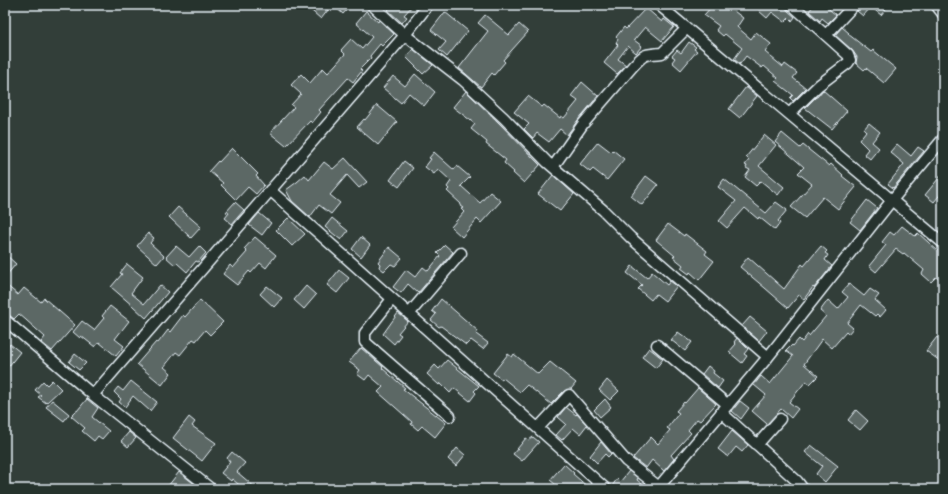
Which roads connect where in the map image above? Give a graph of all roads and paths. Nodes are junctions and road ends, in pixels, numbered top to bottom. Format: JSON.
{"nodes":[{"id":1,"x":372,"y":5,"type":"edge"},
{"id":2,"x":428,"y":5,"type":"edge"},
{"id":3,"x":659,"y":5,"type":"edge"},
{"id":4,"x":792,"y":5,"type":"edge"},
{"id":5,"x":854,"y":5,"type":"edge"},
{"id":6,"x":936,"y":5,"type":"edge"},
{"id":7,"x":943,"y":14,"type":"edge"},
{"id":8,"x":687,"y":28,"type":"junction"},
{"id":9,"x":405,"y":35,"type":"junction"},
{"id":10,"x":826,"y":36,"type":"junction"},
{"id":11,"x":789,"y":114,"type":"junction"},
{"id":12,"x":943,"y":139,"type":"edge"},
{"id":13,"x":553,"y":167,"type":"junction"},
{"id":14,"x":270,"y":190,"type":"junction"},
{"id":15,"x":892,"y":200,"type":"junction"},
{"id":16,"x":943,"y":243,"type":"edge"},
{"id":17,"x":461,"y":253,"type":"dead end"},
{"id":18,"x":392,"y":299,"type":"junction"},
{"id":19,"x":409,"y":314,"type":"junction"},
{"id":20,"x":5,"y":320,"type":"edge"},
{"id":21,"x":657,"y":345,"type":"dead end"},
{"id":22,"x":768,"y":357,"type":"junction"},
{"id":23,"x":93,"y":395,"type":"junction"},
{"id":24,"x":725,"y":408,"type":"junction"},
{"id":25,"x":450,"y":416,"type":"dead end"},
{"id":26,"x":780,"y":419,"type":"dead end"},
{"id":27,"x":538,"y":428,"type":"junction"},
{"id":28,"x":757,"y":445,"type":"junction"},
{"id":29,"x":658,"y":488,"type":"edge"},
{"id":30,"x":212,"y":489,"type":"edge"},
{"id":31,"x":606,"y":489,"type":"edge"},
{"id":32,"x":803,"y":489,"type":"edge"}],
"edges":[{"from":1,"to":9,"type":"street"},
{"from":2,"to":9,"type":"street"},
{"from":3,"to":8,"type":"street"},
{"from":4,"to":10,"type":"street"},
{"from":5,"to":10,"type":"street"},
{"from":6,"to":7,"type":"street"},
{"from":8,"to":11,"type":"street"},
{"from":8,"to":13,"type":"street"},
{"from":9,"to":13,"type":"street"},
{"from":9,"to":14,"type":"street"},
{"from":10,"to":11,"type":"street"},
{"from":11,"to":15,"type":"street"},
{"from":12,"to":15,"type":"street"},
{"from":13,"to":22,"type":"street"},
{"from":14,"to":18,"type":"street"},
{"from":14,"to":23,"type":"street"},
{"from":15,"to":16,"type":"street"},
{"from":15,"to":22,"type":"street"},
{"from":17,"to":19,"type":"street"},
{"from":18,"to":19,"type":"street"},
{"from":18,"to":25,"type":"street"},
{"from":19,"to":27,"type":"street"},
{"from":20,"to":23,"type":"street"},
{"from":21,"to":24,"type":"street"},
{"from":22,"to":24,"type":"street"},
{"from":23,"to":30,"type":"street"},
{"from":24,"to":28,"type":"street"},
{"from":24,"to":29,"type":"street"},
{"from":26,"to":28,"type":"street"},
{"from":27,"to":29,"type":"street"},
{"from":27,"to":31,"type":"street"},
{"from":28,"to":32,"type":"street"}]}
